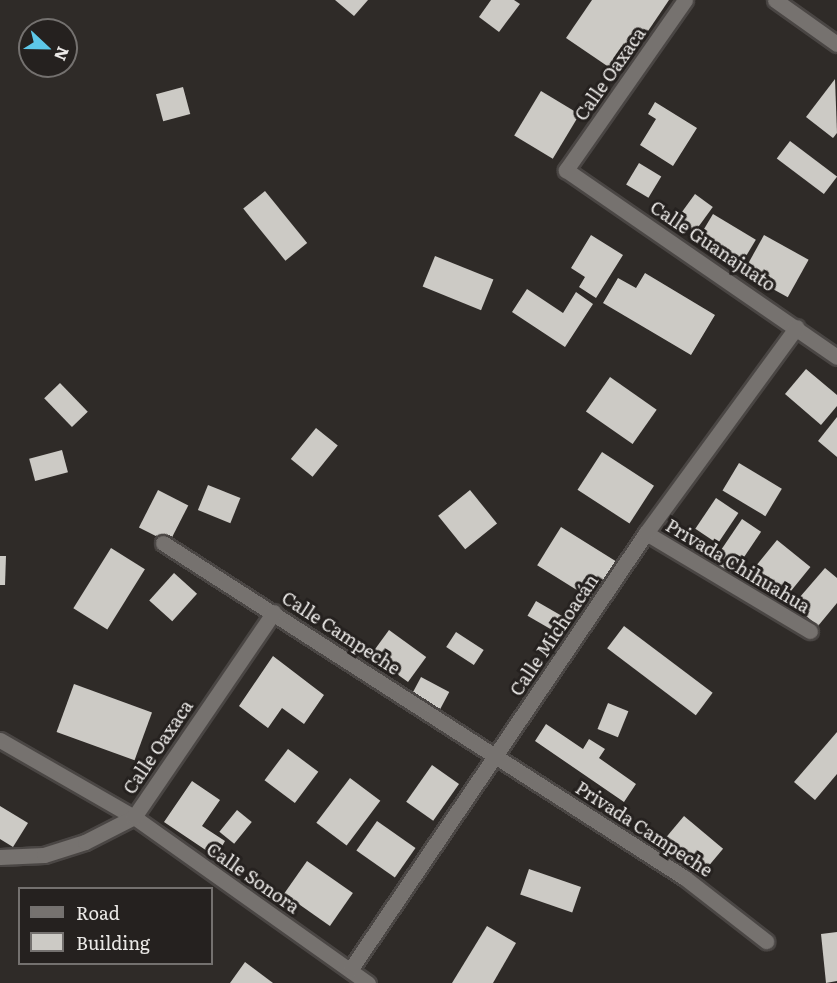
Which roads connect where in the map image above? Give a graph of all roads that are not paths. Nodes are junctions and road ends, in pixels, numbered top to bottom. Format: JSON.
{"nodes":[{"id":1,"x":685,"y":0,"type":"edge"},
{"id":2,"x":775,"y":0,"type":"edge"},
{"id":3,"x":837,"y":44,"type":"edge"},
{"id":4,"x":566,"y":170,"type":"joint"},
{"id":5,"x":797,"y":327,"type":"junction"},
{"id":6,"x":837,"y":357,"type":"edge"},
{"id":7,"x":646,"y":533,"type":"junction"},
{"id":8,"x":163,"y":543,"type":"dead end"},
{"id":9,"x":274,"y":612,"type":"junction"},
{"id":10,"x":810,"y":631,"type":"dead end"},
{"id":11,"x":0,"y":740,"type":"edge"},
{"id":12,"x":495,"y":758,"type":"junction"},
{"id":13,"x":134,"y":817,"type":"junction"},
{"id":14,"x":0,"y":856,"type":"edge"},
{"id":15,"x":766,"y":940,"type":"dead end"},
{"id":16,"x":350,"y":970,"type":"junction"},
{"id":17,"x":368,"y":983,"type":"edge"}],
"edges":[{"from":1,"to":4,"type":"street","name":"Calle Oaxaca"},
{"from":2,"to":3,"type":"street"},
{"from":4,"to":5,"type":"street","name":"Calle Guanajuato"},
{"from":5,"to":6,"type":"street","name":"Calle Guanajuato"},
{"from":5,"to":7,"type":"street","name":"Calle Michoacán"},
{"from":7,"to":10,"type":"street","name":"Privada Chihuahua"},
{"from":7,"to":12,"type":"street","name":"Calle Michoacán"},
{"from":8,"to":9,"type":"street","name":"Calle Campeche"},
{"from":9,"to":12,"type":"street","name":"Calle Campeche"},
{"from":9,"to":13,"type":"street","name":"Calle Oaxaca"},
{"from":11,"to":13,"type":"street","name":"Calle Sonora"},
{"from":12,"to":15,"type":"street","name":"Privada Campeche"},
{"from":12,"to":16,"type":"street","name":"Calle Michoacán"},
{"from":13,"to":14,"type":"street","name":"Calle Oaxaca"},
{"from":13,"to":16,"type":"street","name":"Calle Sonora"},
{"from":16,"to":17,"type":"street","name":"Calle Sonora"}]}
